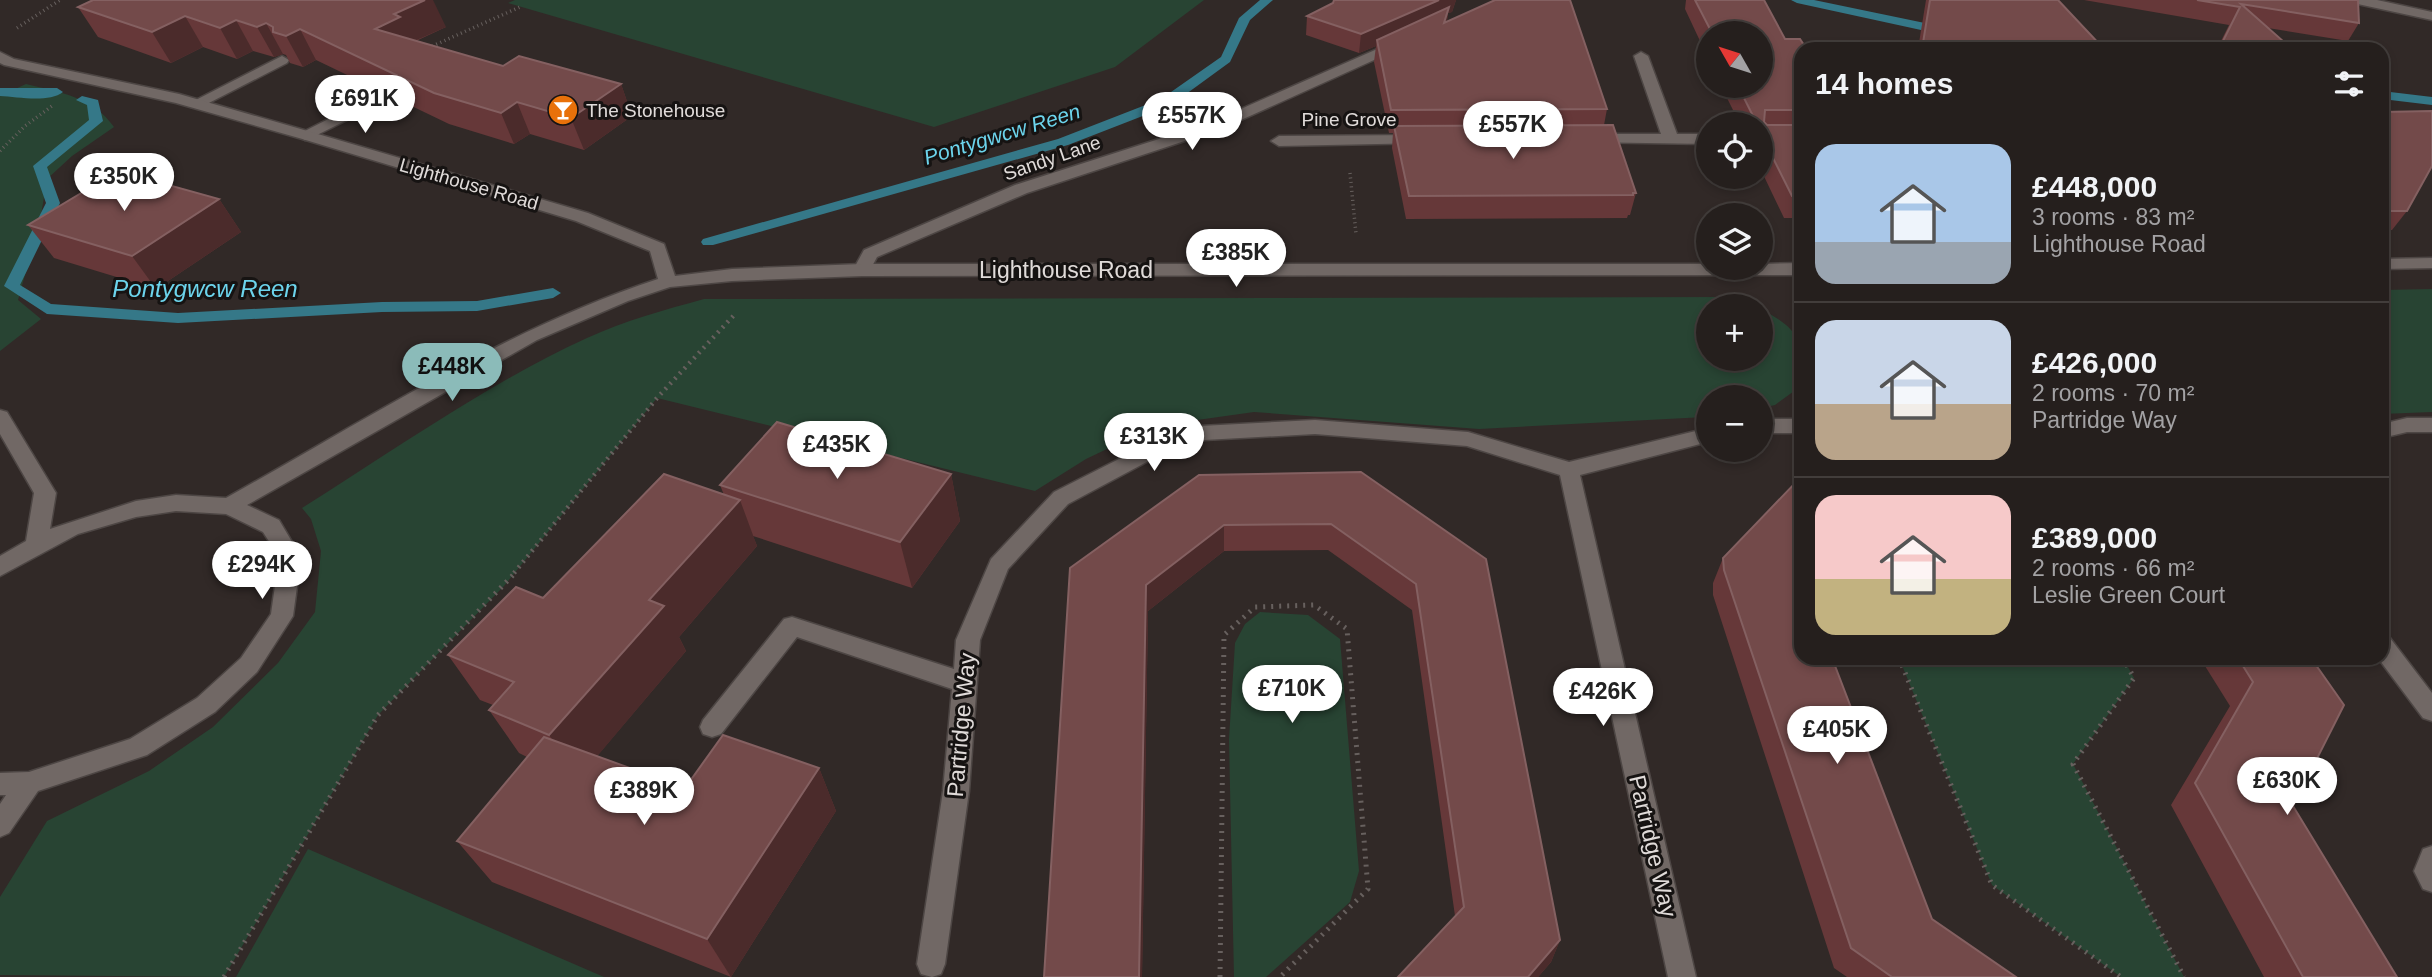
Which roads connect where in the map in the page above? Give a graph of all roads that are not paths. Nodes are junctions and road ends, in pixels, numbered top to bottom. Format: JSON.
{"nodes":[{"id":1,"x":2358,"y":0,"type":"edge"},
{"id":2,"x":2386,"y":3,"type":"edge"},
{"id":3,"x":2432,"y":16,"type":"edge"},
{"id":4,"x":1416,"y":36,"type":"edge"},
{"id":5,"x":0,"y":56,"type":"edge"},
{"id":6,"x":1641,"y":56,"type":"dead end"},
{"id":7,"x":282,"y":60,"type":"edge"},
{"id":8,"x":196,"y":104,"type":"junction"},
{"id":9,"x":352,"y":112,"type":"dead end"},
{"id":10,"x":305,"y":135,"type":"junction"},
{"id":11,"x":1577,"y":139,"type":"edge"},
{"id":12,"x":1671,"y":139,"type":"junction"},
{"id":13,"x":1696,"y":139,"type":"edge"},
{"id":14,"x":1442,"y":140,"type":"edge"},
{"id":15,"x":1279,"y":141,"type":"dead end"},
{"id":16,"x":2432,"y":263,"type":"edge"},
{"id":17,"x":2389,"y":264,"type":"edge"},
{"id":18,"x":862,"y":270,"type":"junction"},
{"id":19,"x":1794,"y":273,"type":"edge"},
{"id":20,"x":668,"y":282,"type":"junction"},
{"id":21,"x":0,"y":417,"type":"edge"},
{"id":22,"x":2432,"y":425,"type":"edge"},
{"id":23,"x":1773,"y":426,"type":"edge"},
{"id":24,"x":1794,"y":426,"type":"edge"},
{"id":25,"x":2389,"y":429,"type":"edge"},
{"id":26,"x":1696,"y":438,"type":"edge"},
{"id":27,"x":1569,"y":470,"type":"junction"},
{"id":28,"x":229,"y":506,"type":"junction"},
{"id":29,"x":36,"y":545,"type":"junction"},
{"id":30,"x":0,"y":567,"type":"edge"},
{"id":31,"x":2389,"y":654,"type":"edge"},
{"id":32,"x":965,"y":683,"type":"junction"},
{"id":33,"x":2432,"y":711,"type":"edge"},
{"id":34,"x":712,"y":727,"type":"dead end"},
{"id":35,"x":0,"y":783,"type":"edge"},
{"id":36,"x":29,"y":783,"type":"junction"},
{"id":37,"x":0,"y":825,"type":"edge"},
{"id":38,"x":2432,"y":858,"type":"edge"},
{"id":39,"x":2432,"y":880,"type":"edge"},
{"id":40,"x":931,"y":964,"type":"dead end"},
{"id":41,"x":1682,"y":977,"type":"edge"}],
"edges":[{"from":1,"to":2,"type":"street"},
{"from":2,"to":3,"type":"street"},
{"from":4,"to":18,"type":"street","name":"Sandy Lane"},
{"from":5,"to":8,"type":"street","name":"Lighthouse Road"},
{"from":6,"to":12,"type":"street"},
{"from":7,"to":8,"type":"street"},
{"from":8,"to":10,"type":"street","name":"Lighthouse Road"},
{"from":9,"to":10,"type":"street"},
{"from":10,"to":20,"type":"street","name":"Lighthouse Road"},
{"from":11,"to":12,"type":"street"},
{"from":12,"to":13,"type":"street"},
{"from":14,"to":15,"type":"street","name":"Pine Grove"},
{"from":16,"to":17,"type":"street"},
{"from":18,"to":19,"type":"street","name":"Lighthouse Road"},
{"from":18,"to":20,"type":"street","name":"Lighthouse Road"},
{"from":20,"to":28,"type":"street","name":"Lighthouse Road"},
{"from":21,"to":29,"type":"street"},
{"from":22,"to":25,"type":"street"},
{"from":23,"to":24,"type":"street"},
{"from":26,"to":27,"type":"street"},
{"from":27,"to":32,"type":"street","name":"Partridge Way"},
{"from":27,"to":41,"type":"street","name":"Partridge Way"},
{"from":28,"to":29,"type":"street"},
{"from":28,"to":36,"type":"street"},
{"from":29,"to":30,"type":"street"},
{"from":31,"to":33,"type":"street"},
{"from":32,"to":34,"type":"street"},
{"from":32,"to":40,"type":"street","name":"Partridge Way"},
{"from":35,"to":36,"type":"street"},
{"from":36,"to":37,"type":"street"},
{"from":38,"to":39,"type":"street"}]}
